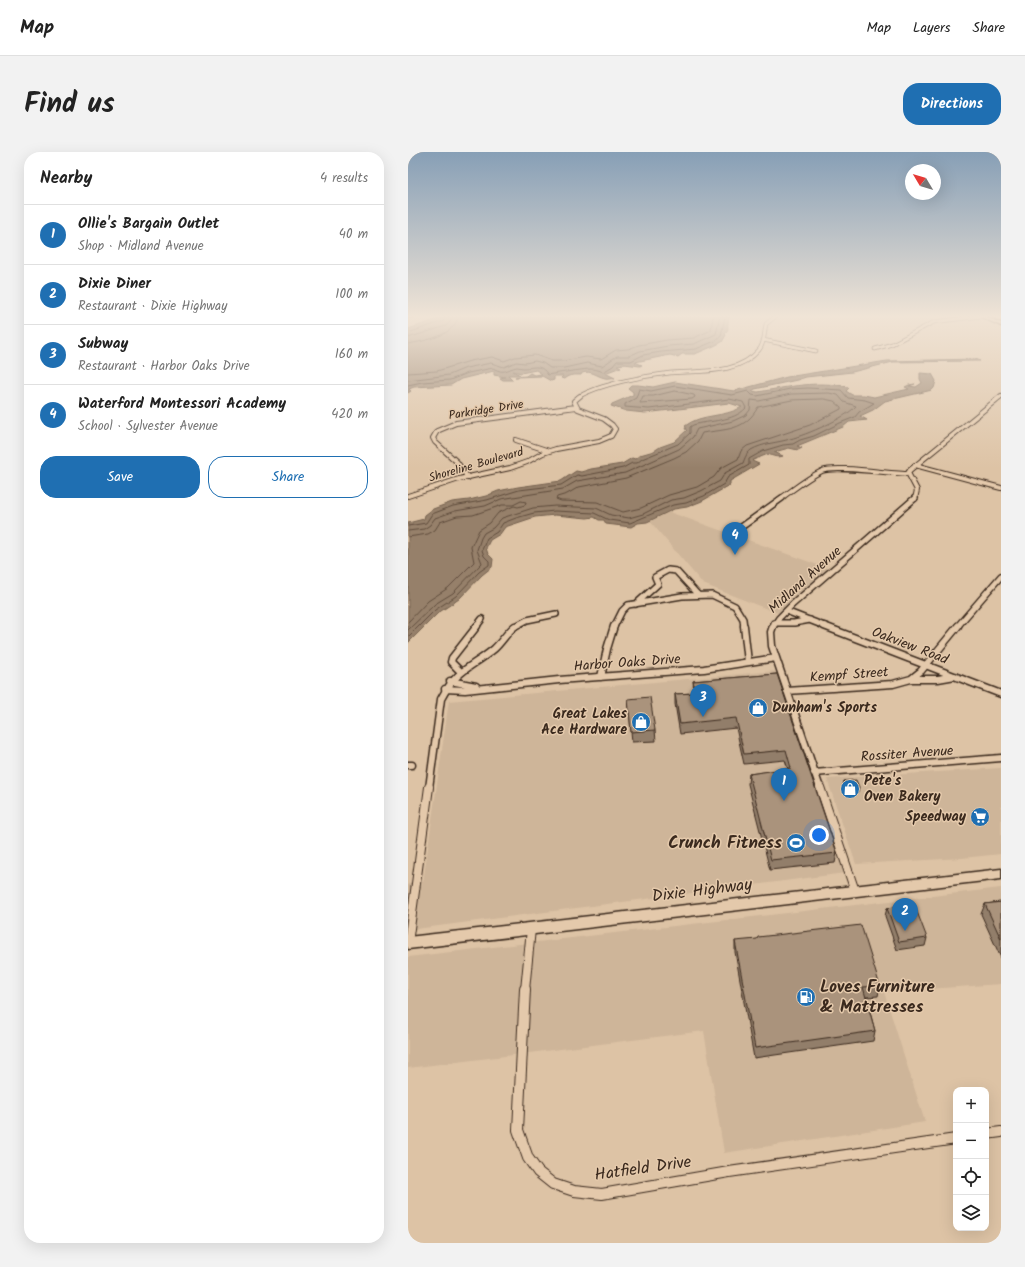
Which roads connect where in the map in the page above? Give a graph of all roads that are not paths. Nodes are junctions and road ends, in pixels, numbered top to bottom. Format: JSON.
{"nodes":[{"id":1,"x":730,"y":367,"type":"edge"},
{"id":2,"x":1001,"y":396,"type":"edge"},
{"id":3,"x":576,"y":407,"type":"junction"},
{"id":4,"x":516,"y":440,"type":"dead end"},
{"id":5,"x":549,"y":450,"type":"junction"},
{"id":6,"x":915,"y":465,"type":"junction"},
{"id":7,"x":909,"y":474,"type":"junction"},
{"id":8,"x":468,"y":478,"type":"junction"},
{"id":9,"x":1001,"y":488,"type":"edge"},
{"id":10,"x":408,"y":496,"type":"edge"},
{"id":11,"x":740,"y":528,"type":"dead end"},
{"id":12,"x":1001,"y":576,"type":"edge"},
{"id":13,"x":698,"y":595,"type":"junction"},
{"id":14,"x":636,"y":604,"type":"junction"},
{"id":15,"x":786,"y":611,"type":"junction"},
{"id":16,"x":556,"y":614,"type":"dead end"},
{"id":17,"x":482,"y":619,"type":"dead end"},
{"id":18,"x":810,"y":620,"type":"junction"},
{"id":19,"x":774,"y":623,"type":"junction"},
{"id":20,"x":776,"y":658,"type":"junction"},
{"id":21,"x":748,"y":662,"type":"junction"},
{"id":22,"x":925,"y":665,"type":"junction"},
{"id":23,"x":461,"y":672,"type":"junction"},
{"id":24,"x":955,"y":676,"type":"junction"},
{"id":25,"x":601,"y":677,"type":"junction"},
{"id":26,"x":911,"y":679,"type":"junction"},
{"id":27,"x":450,"y":681,"type":"junction"},
{"id":28,"x":479,"y":687,"type":"junction"},
{"id":29,"x":446,"y":689,"type":"junction"},
{"id":30,"x":787,"y":691,"type":"junction"},
{"id":31,"x":1001,"y":694,"type":"edge"},
{"id":32,"x":1001,"y":758,"type":"edge"},
{"id":33,"x":814,"y":773,"type":"junction"},
{"id":34,"x":1001,"y":874,"type":"edge"},
{"id":35,"x":855,"y":891,"type":"junction"},
{"id":36,"x":531,"y":929,"type":"junction"},
{"id":37,"x":408,"y":943,"type":"edge"},
{"id":38,"x":1001,"y":1132,"type":"edge"},
{"id":39,"x":989,"y":1134,"type":"edge"},
{"id":40,"x":953,"y":1139,"type":"edge"}],
"edges":[{"from":1,"to":3,"type":"street"},
{"from":2,"to":6,"type":"street"},
{"from":3,"to":5,"type":"street","name":"Shoreline Boulevard"},
{"from":3,"to":8,"type":"street","name":"Parkridge Drive"},
{"from":4,"to":5,"type":"street"},
{"from":5,"to":8,"type":"street","name":"Shoreline Boulevard"},
{"from":6,"to":7,"type":"street"},
{"from":6,"to":9,"type":"street"},
{"from":7,"to":11,"type":"street"},
{"from":7,"to":15,"type":"street","name":"Midland Avenue"},
{"from":8,"to":10,"type":"street","name":"Shoreline Boulevard"},
{"from":12,"to":22,"type":"street"},
{"from":13,"to":14,"type":"street"},
{"from":13,"to":14,"type":"street"},
{"from":13,"to":21,"type":"street"},
{"from":14,"to":25,"type":"street"},
{"from":15,"to":18,"type":"street","name":"Oakview Road"},
{"from":15,"to":19,"type":"street","name":"Midland Avenue"},
{"from":16,"to":23,"type":"street"},
{"from":17,"to":23,"type":"street"},
{"from":18,"to":19,"type":"street"},
{"from":18,"to":22,"type":"street","name":"Oakview Road"},
{"from":19,"to":20,"type":"street","name":"Midland Avenue"},
{"from":20,"to":21,"type":"street","name":"Harbor Oaks Drive"},
{"from":20,"to":30,"type":"street","name":"Midland Avenue"},
{"from":21,"to":25,"type":"street","name":"Harbor Oaks Drive"},
{"from":22,"to":24,"type":"street","name":"Oakview Road"},
{"from":22,"to":26,"type":"street"},
{"from":23,"to":27,"type":"street"},
{"from":24,"to":26,"type":"street","name":"Kempf Street"},
{"from":24,"to":31,"type":"street","name":"Oakview Road"},
{"from":25,"to":28,"type":"street","name":"Harbor Oaks Drive"},
{"from":26,"to":30,"type":"street","name":"Kempf Street"},
{"from":27,"to":28,"type":"street"},
{"from":27,"to":29,"type":"street"},
{"from":28,"to":29,"type":"street"},
{"from":29,"to":37,"type":"street"},
{"from":30,"to":33,"type":"street","name":"Midland Avenue"},
{"from":32,"to":33,"type":"street","name":"Rossiter Avenue"},
{"from":33,"to":35,"type":"street","name":"Midland Avenue"},
{"from":34,"to":35,"type":"main road","name":"Dixie Highway"},
{"from":35,"to":36,"type":"main road","name":"Dixie Highway"},
{"from":36,"to":37,"type":"main road","name":"Dixie Highway"},
{"from":36,"to":40,"type":"street","name":"Hatfield Drive"},
{"from":38,"to":39,"type":"street"}]}
